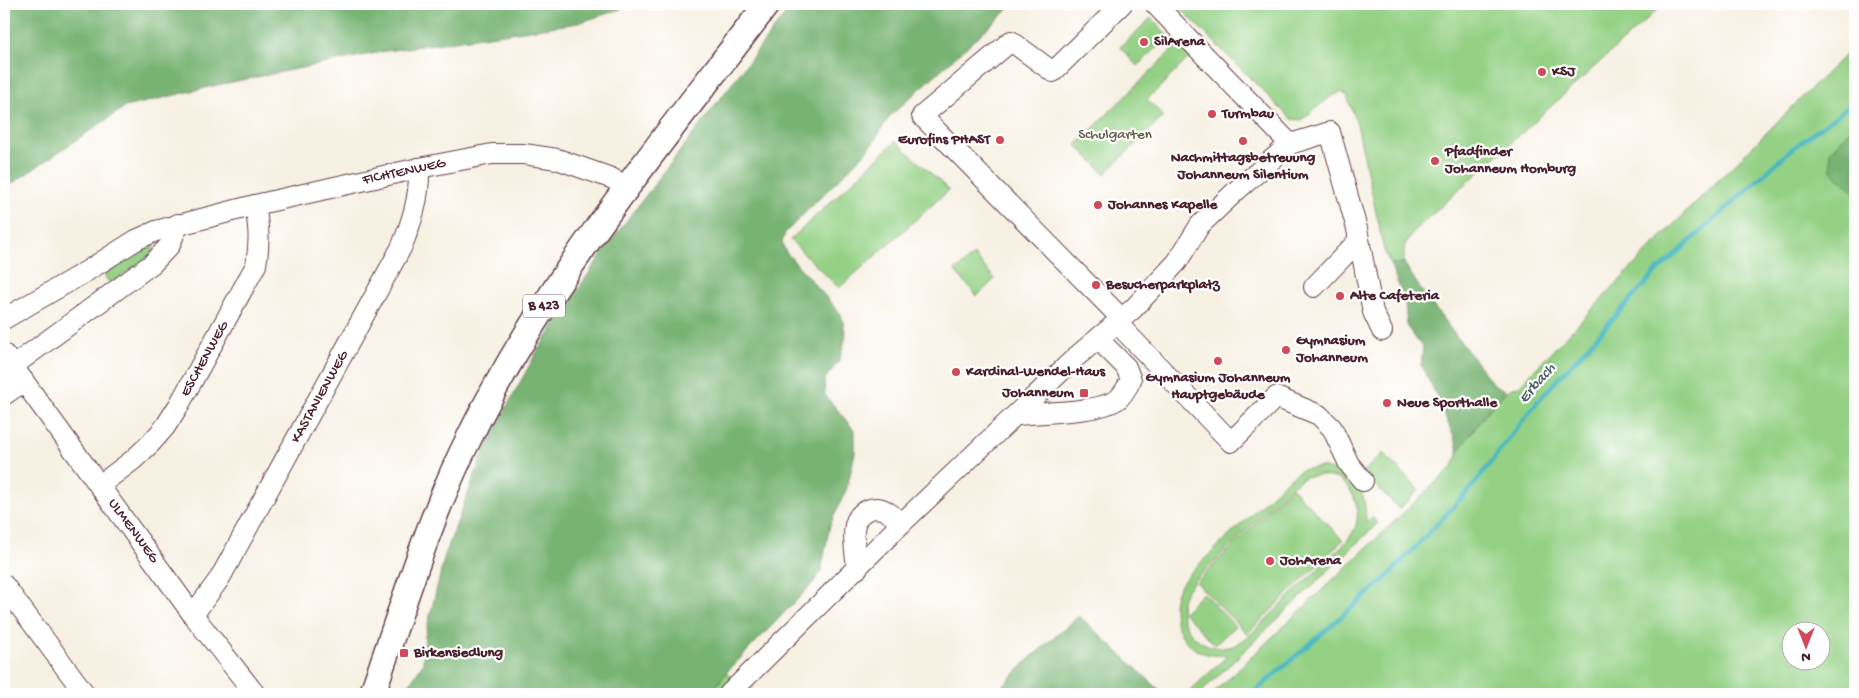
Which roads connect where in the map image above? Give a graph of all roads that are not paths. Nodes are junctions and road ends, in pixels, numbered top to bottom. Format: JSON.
{"nodes":[{"id":1,"x":767,"y":4,"type":"edge"},
{"id":2,"x":1122,"y":4,"type":"edge"},
{"id":3,"x":1155,"y":4,"type":"edge"},
{"id":4,"x":1290,"y":144,"type":"junction"},
{"id":5,"x":419,"y":168,"type":"junction"},
{"id":6,"x":628,"y":187,"type":"junction"},
{"id":7,"x":255,"y":205,"type":"junction"},
{"id":8,"x":178,"y":224,"type":"junction"},
{"id":9,"x":1358,"y":240,"type":"junction"},
{"id":10,"x":1314,"y":287,"type":"dead end"},
{"id":11,"x":4,"y":319,"type":"edge"},
{"id":12,"x":1119,"y":321,"type":"junction"},
{"id":13,"x":1382,"y":331,"type":"dead end"},
{"id":14,"x":1098,"y":339,"type":"junction"},
{"id":15,"x":14,"y":367,"type":"edge"},
{"id":16,"x":4,"y":395,"type":"edge"},
{"id":17,"x":1016,"y":414,"type":"junction"},
{"id":18,"x":1363,"y":481,"type":"dead end"},
{"id":19,"x":100,"y":485,"type":"junction"},
{"id":20,"x":902,"y":524,"type":"junction"},
{"id":21,"x":857,"y":569,"type":"junction"},
{"id":22,"x":4,"y":585,"type":"edge"},
{"id":23,"x":193,"y":615,"type":"junction"},
{"id":24,"x":85,"y":694,"type":"edge"},
{"id":25,"x":255,"y":694,"type":"edge"},
{"id":26,"x":372,"y":694,"type":"edge"},
{"id":27,"x":729,"y":694,"type":"edge"}],
"edges":[{"from":1,"to":6,"type":"main road","number":"B 423"},
{"from":2,"to":12,"type":"street"},
{"from":3,"to":4,"type":"street"},
{"from":4,"to":9,"type":"street"},
{"from":4,"to":12,"type":"street"},
{"from":5,"to":6,"type":"street","name":"FICHTENWEG"},
{"from":5,"to":7,"type":"street","name":"FICHTENWEG"},
{"from":5,"to":23,"type":"street","name":"KASTANIENWEG"},
{"from":6,"to":26,"type":"main road","number":"B 423"},
{"from":7,"to":8,"type":"street","name":"FICHTENWEG"},
{"from":7,"to":19,"type":"street","name":"ESCHENWEG"},
{"from":8,"to":11,"type":"street","name":"FICHTENWEG"},
{"from":8,"to":15,"type":"street"},
{"from":9,"to":10,"type":"street"},
{"from":9,"to":13,"type":"street"},
{"from":12,"to":14,"type":"street"},
{"from":12,"to":18,"type":"street"},
{"from":14,"to":17,"type":"street"},
{"from":14,"to":17,"type":"street"},
{"from":15,"to":16,"type":"street"},
{"from":15,"to":19,"type":"street","name":"ULMENWEG"},
{"from":17,"to":20,"type":"street"},
{"from":19,"to":23,"type":"street","name":"ULMENWEG"},
{"from":20,"to":21,"type":"street"},
{"from":20,"to":21,"type":"street"},
{"from":21,"to":27,"type":"street"},
{"from":22,"to":24,"type":"street"},
{"from":23,"to":25,"type":"street","name":"ULMENWEG"}]}
